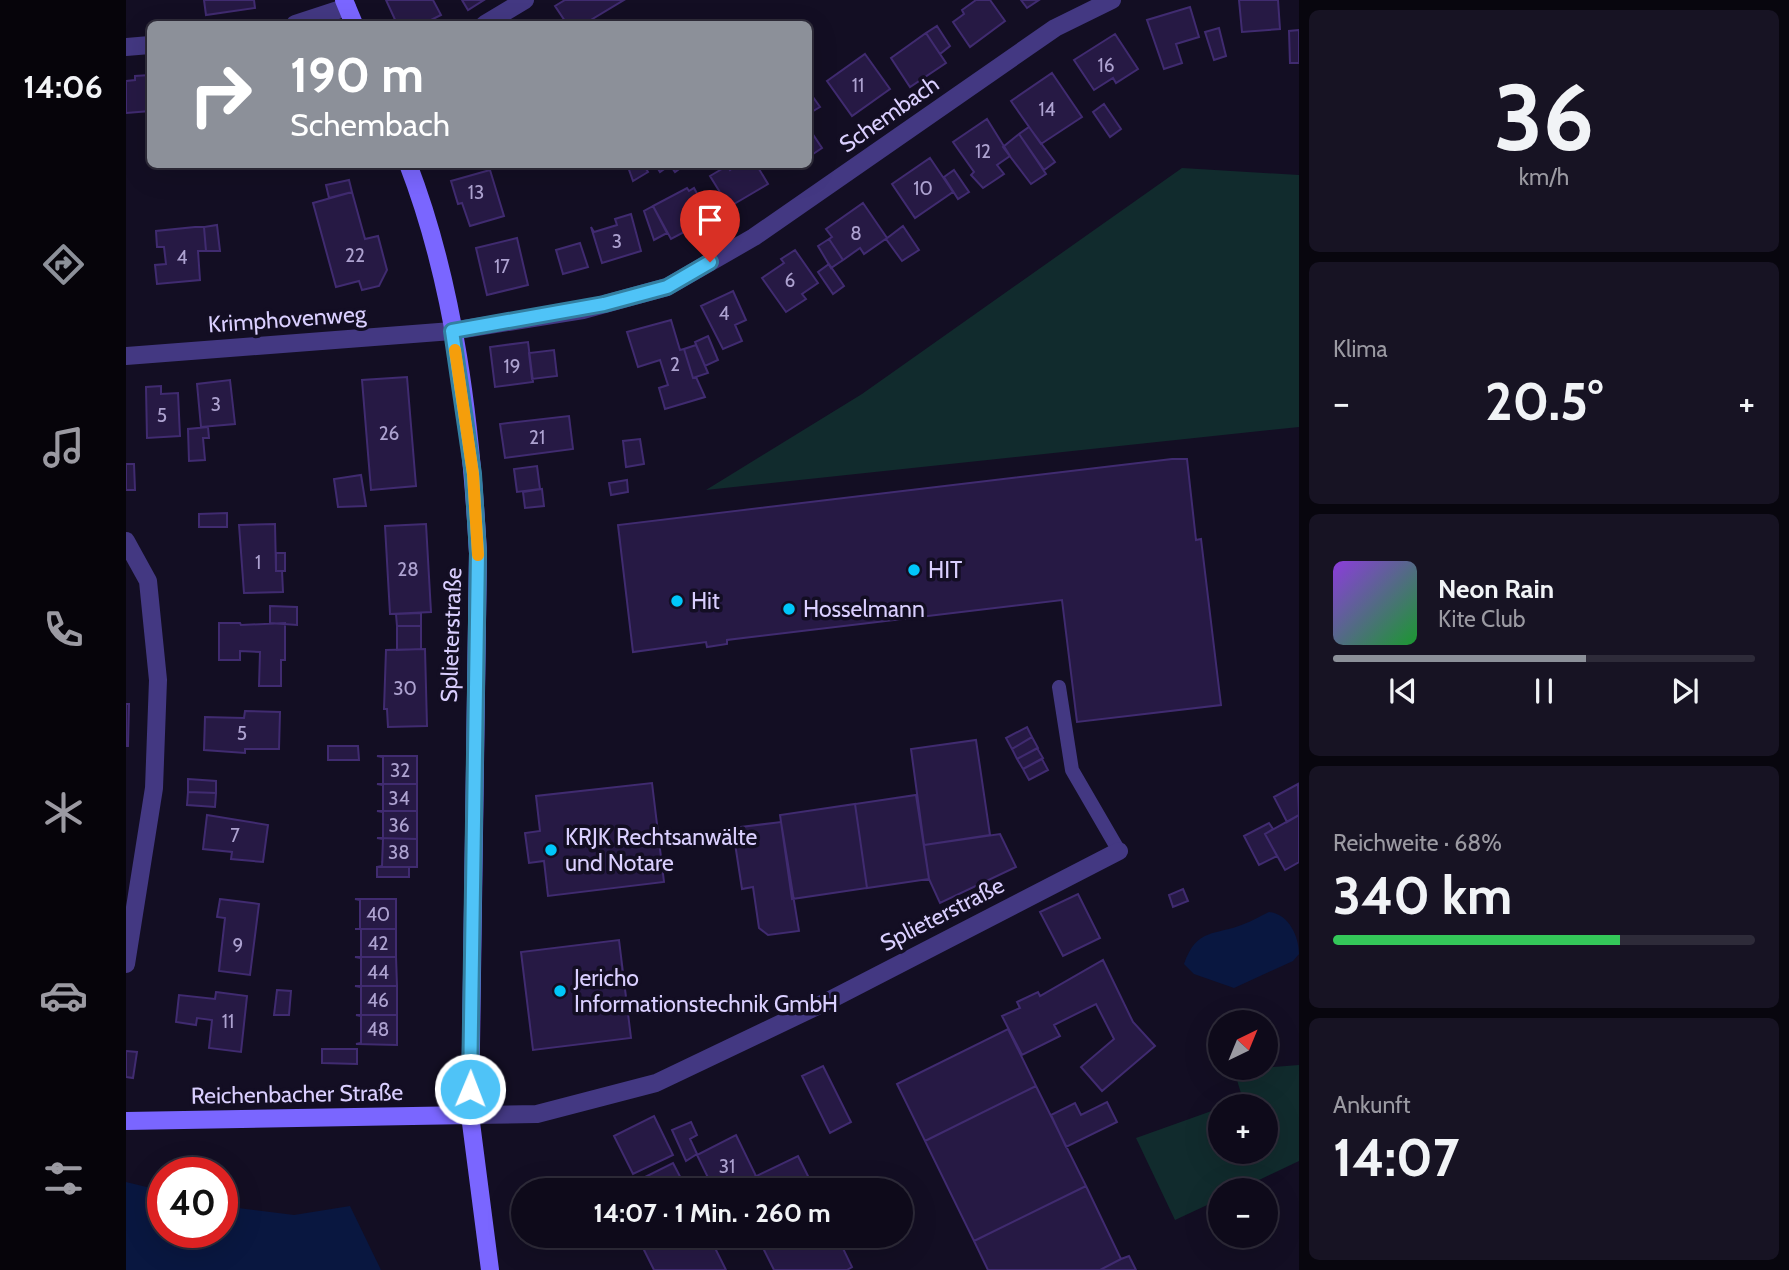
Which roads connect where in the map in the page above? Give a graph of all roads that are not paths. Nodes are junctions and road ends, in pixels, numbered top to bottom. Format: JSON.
{"nodes":[{"id":1,"x":525,"y":0,"type":"edge"},
{"id":2,"x":1112,"y":0,"type":"edge"},
{"id":3,"x":345,"y":4,"type":"edge"},
{"id":4,"x":302,"y":21,"type":"edge"},
{"id":5,"x":353,"y":21,"type":"edge"},
{"id":6,"x":490,"y":21,"type":"edge"},
{"id":7,"x":147,"y":45,"type":"edge"},
{"id":8,"x":126,"y":47,"type":"edge"},
{"id":9,"x":409,"y":168,"type":"edge"},
{"id":10,"x":452,"y":331,"type":"junction"},
{"id":11,"x":126,"y":356,"type":"edge"},
{"id":12,"x":126,"y":541,"type":"edge"},
{"id":13,"x":1059,"y":687,"type":"dead end"},
{"id":14,"x":1119,"y":851,"type":"joint"},
{"id":15,"x":127,"y":964,"type":"edge"},
{"id":16,"x":470,"y":1115,"type":"junction"},
{"id":17,"x":126,"y":1121,"type":"edge"},
{"id":18,"x":490,"y":1270,"type":"edge"}],
"edges":[{"from":1,"to":6,"type":"street"},
{"from":2,"to":10,"type":"street","name":"Schembach"},
{"from":3,"to":4,"type":"street"},
{"from":3,"to":5,"type":"street"},
{"from":7,"to":8,"type":"street"},
{"from":9,"to":10,"type":"street","name":"Splieterstraße"},
{"from":10,"to":11,"type":"street","name":"Krimphovenweg"},
{"from":10,"to":16,"type":"street","name":"Splieterstraße"},
{"from":12,"to":15,"type":"street"},
{"from":13,"to":14,"type":"lane"},
{"from":14,"to":16,"type":"street","name":"Splieterstraße"},
{"from":16,"to":17,"type":"street","name":"Reichenbacher Straße"},
{"from":16,"to":18,"type":"street","name":"Splieterstraße"}]}
